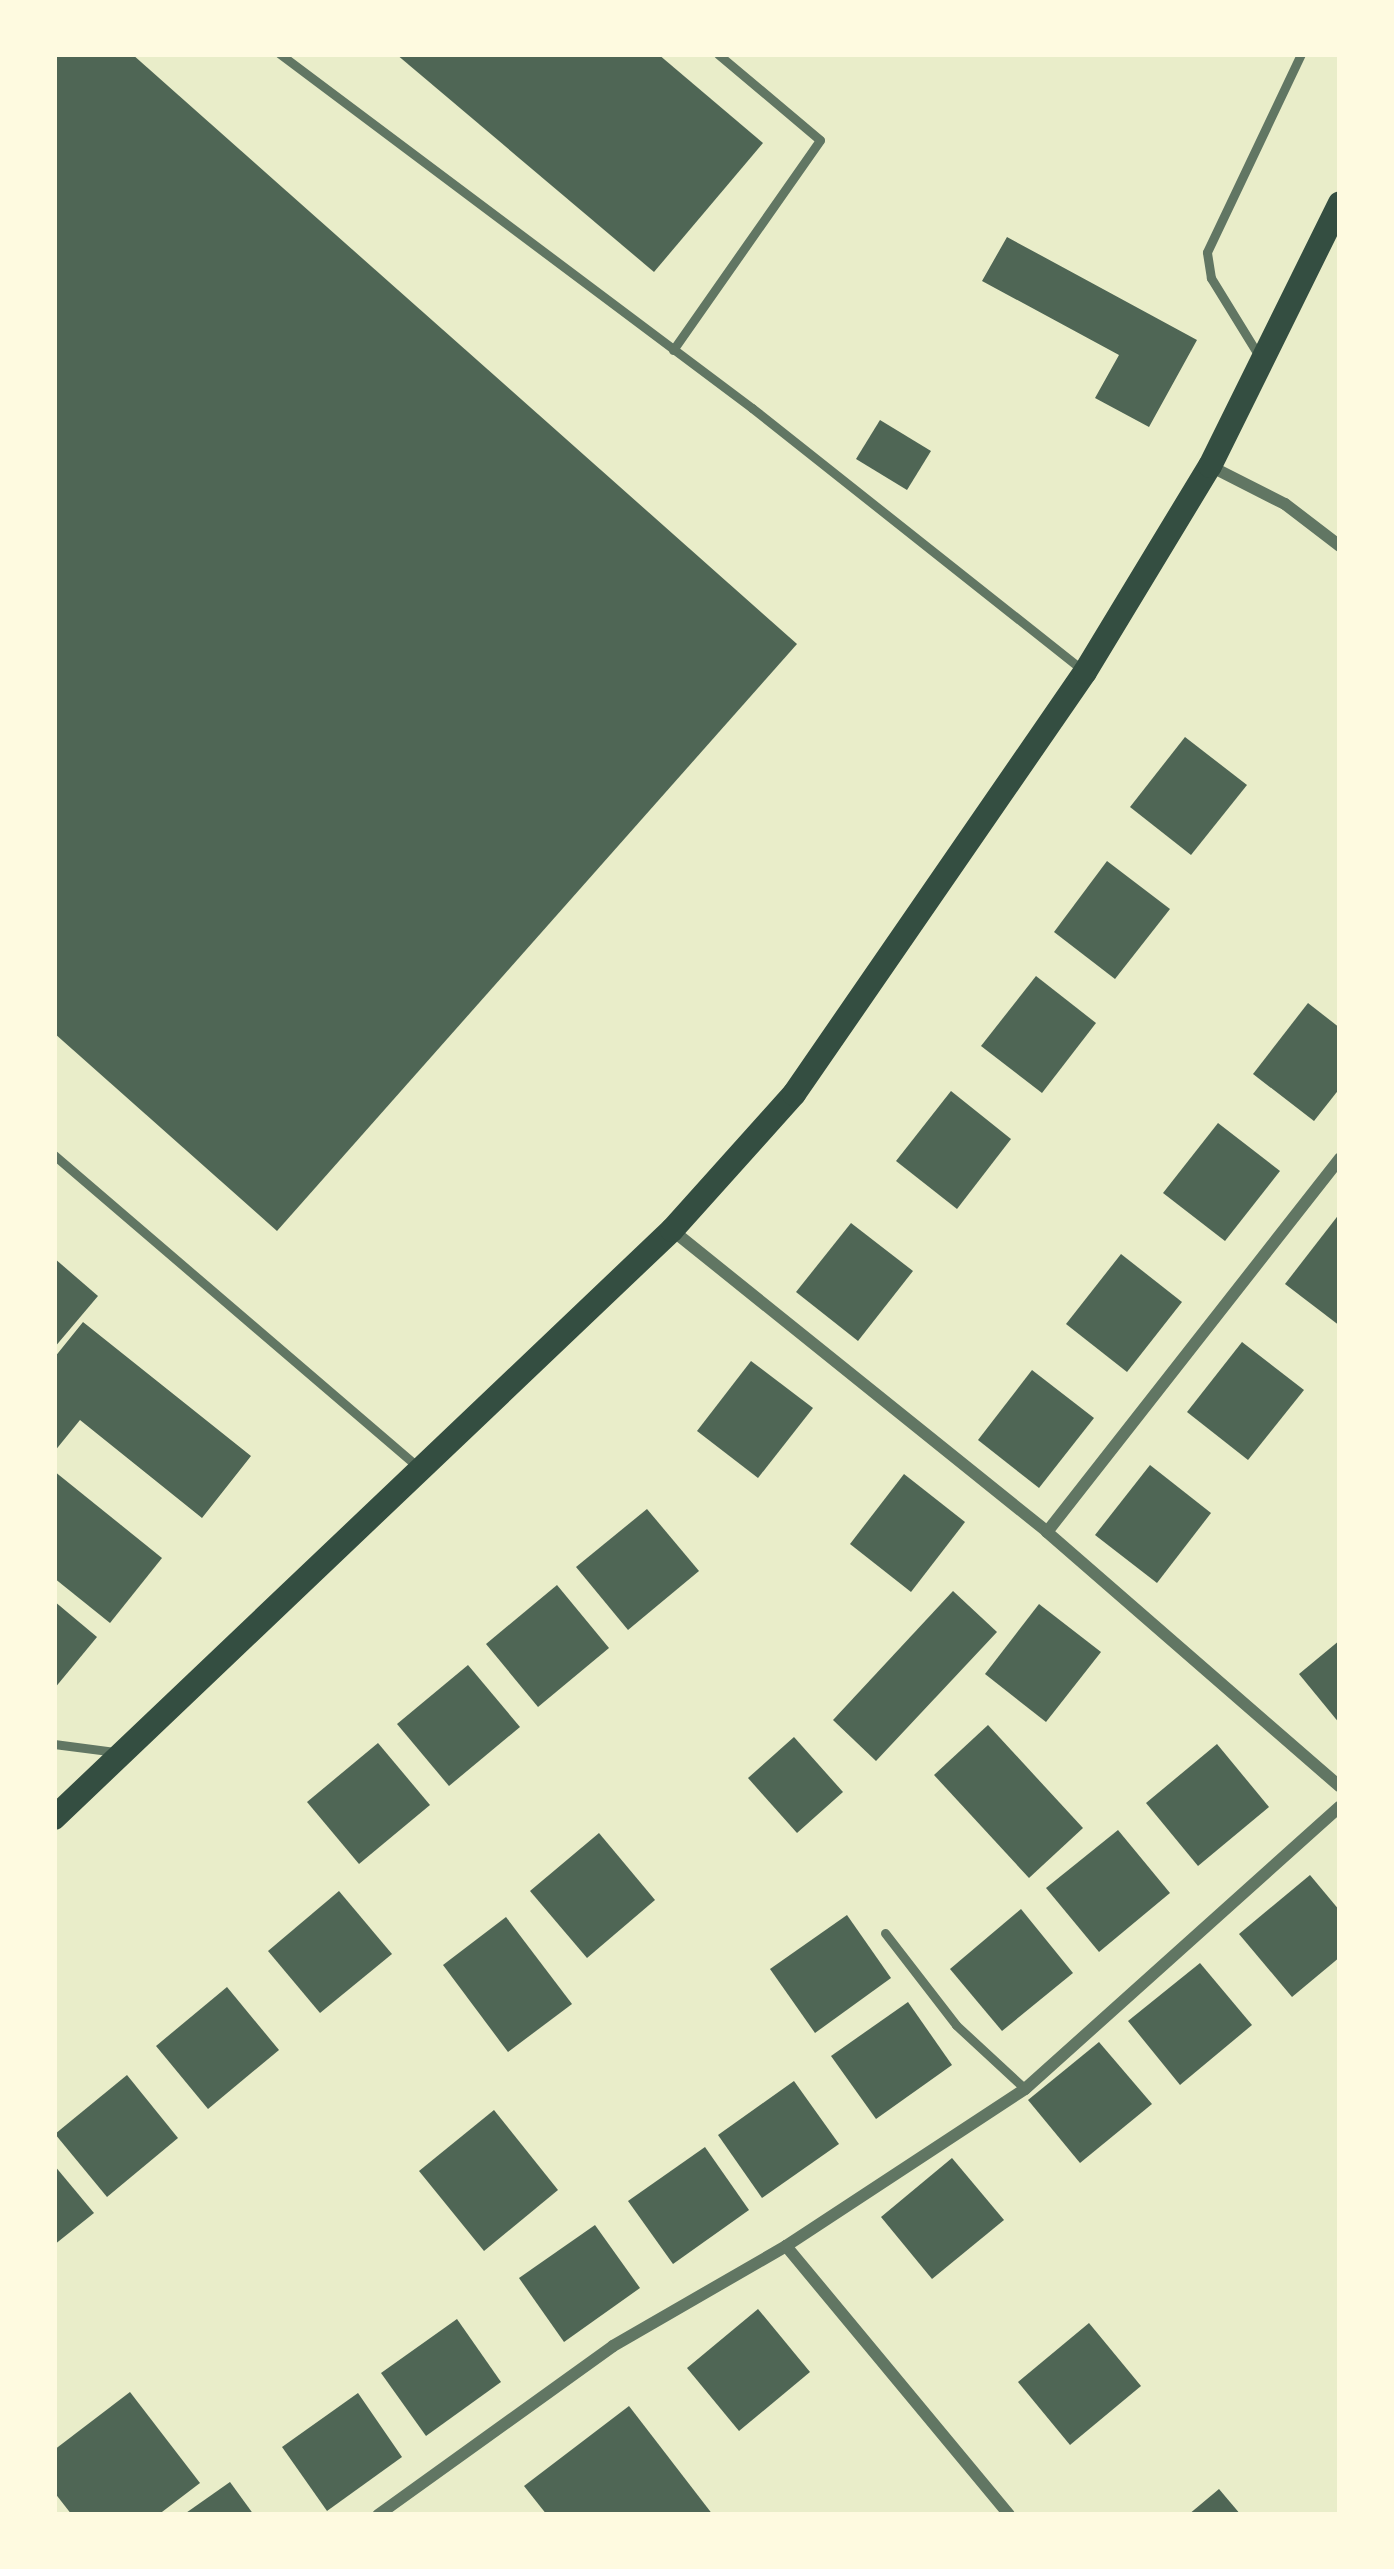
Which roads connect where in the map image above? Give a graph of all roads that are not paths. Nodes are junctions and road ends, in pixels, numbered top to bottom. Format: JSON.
{"nodes":[{"id":1,"x":280,"y":54,"type":"edge"},
{"id":2,"x":718,"y":54,"type":"edge"},
{"id":3,"x":1301,"y":54,"type":"edge"},
{"id":4,"x":1340,"y":203,"type":"edge"},
{"id":5,"x":674,"y":350,"type":"junction"},
{"id":6,"x":1262,"y":362,"type":"junction"},
{"id":7,"x":1210,"y":466,"type":"junction"},
{"id":8,"x":1340,"y":546,"type":"edge"},
{"id":9,"x":1085,"y":672,"type":"junction"},
{"id":10,"x":54,"y":1156,"type":"edge"},
{"id":11,"x":1340,"y":1158,"type":"edge"},
{"id":12,"x":672,"y":1229,"type":"junction"},
{"id":13,"x":416,"y":1465,"type":"junction"},
{"id":14,"x":1047,"y":1532,"type":"junction"},
{"id":15,"x":54,"y":1744,"type":"edge"},
{"id":16,"x":121,"y":1753,"type":"junction"},
{"id":17,"x":1340,"y":1787,"type":"edge"},
{"id":18,"x":1340,"y":1806,"type":"edge"},
{"id":19,"x":54,"y":1818,"type":"edge"},
{"id":20,"x":885,"y":1933,"type":"dead end"},
{"id":21,"x":1025,"y":2089,"type":"junction"},
{"id":22,"x":786,"y":2246,"type":"junction"},
{"id":23,"x":378,"y":2515,"type":"edge"},
{"id":24,"x":1009,"y":2515,"type":"edge"}],
"edges":[{"from":1,"to":5,"type":"lane"},
{"from":2,"to":5,"type":"lane"},
{"from":3,"to":6,"type":"lane"},
{"from":4,"to":6,"type":"main road"},
{"from":5,"to":9,"type":"lane"},
{"from":6,"to":7,"type":"main road"},
{"from":7,"to":8,"type":"street"},
{"from":7,"to":9,"type":"main road"},
{"from":9,"to":12,"type":"main road"},
{"from":10,"to":13,"type":"lane"},
{"from":11,"to":14,"type":"street"},
{"from":12,"to":13,"type":"main road"},
{"from":12,"to":14,"type":"street"},
{"from":13,"to":16,"type":"main road"},
{"from":14,"to":17,"type":"street"},
{"from":15,"to":16,"type":"lane"},
{"from":16,"to":19,"type":"main road"},
{"from":18,"to":21,"type":"street"},
{"from":20,"to":21,"type":"lane"},
{"from":21,"to":22,"type":"street"},
{"from":22,"to":23,"type":"street"},
{"from":22,"to":24,"type":"street"}]}
